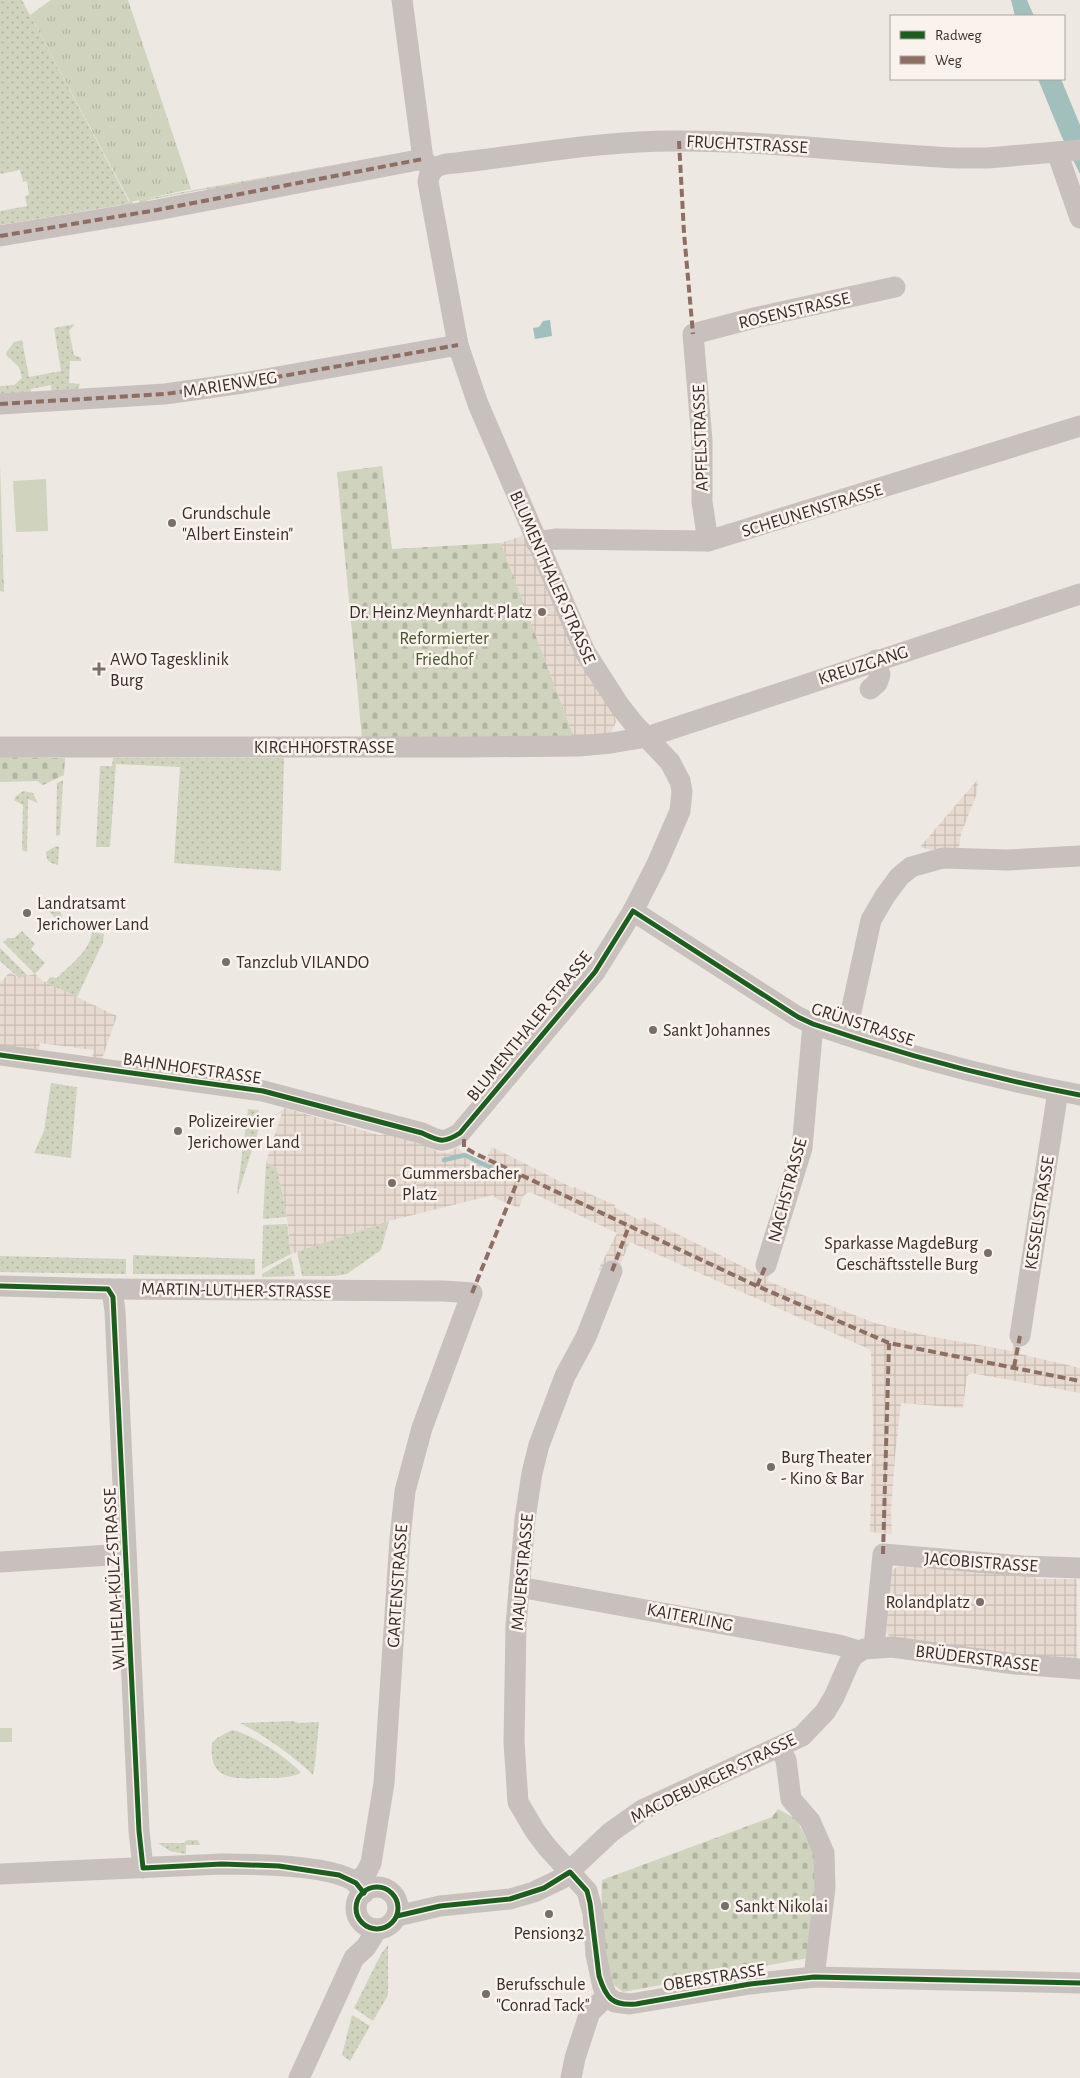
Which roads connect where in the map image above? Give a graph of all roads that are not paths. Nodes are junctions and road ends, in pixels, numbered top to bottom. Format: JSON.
{"nodes":[{"id":1,"x":402,"y":0,"type":"edge"},
{"id":2,"x":1067,"y":151,"type":"edge"},
{"id":3,"x":428,"y":164,"type":"junction"},
{"id":4,"x":1080,"y":218,"type":"edge"},
{"id":5,"x":0,"y":236,"type":"edge"},
{"id":6,"x":895,"y":287,"type":"dead end"},
{"id":7,"x":693,"y":334,"type":"joint"},
{"id":8,"x":458,"y":345,"type":"junction"},
{"id":9,"x":0,"y":404,"type":"edge"},
{"id":10,"x":1080,"y":426,"type":"edge"},
{"id":11,"x":708,"y":541,"type":"junction"},
{"id":12,"x":536,"y":542,"type":"junction"},
{"id":13,"x":1080,"y":594,"type":"edge"},
{"id":14,"x":876,"y":660,"type":"junction"},
{"id":15,"x":870,"y":689,"type":"dead end"},
{"id":16,"x":647,"y":737,"type":"junction"},
{"id":17,"x":0,"y":747,"type":"edge"},
{"id":18,"x":1080,"y":856,"type":"edge"},
{"id":19,"x":633,"y":911,"type":"junction"},
{"id":20,"x":814,"y":1024,"type":"junction"},
{"id":21,"x":846,"y":1035,"type":"junction"},
{"id":22,"x":0,"y":1055,"type":"edge"},
{"id":23,"x":1058,"y":1091,"type":"junction"},
{"id":24,"x":1080,"y":1095,"type":"edge"},
{"id":25,"x":460,"y":1132,"type":"joint"},
{"id":26,"x":766,"y":1265,"type":"dead end"},
{"id":27,"x":612,"y":1271,"type":"dead end"},
{"id":28,"x":0,"y":1286,"type":"edge"},
{"id":29,"x":108,"y":1289,"type":"junction"},
{"id":30,"x":472,"y":1293,"type":"joint"},
{"id":31,"x":1020,"y":1336,"type":"dead end"},
{"id":32,"x":126,"y":1554,"type":"junction"},
{"id":33,"x":883,"y":1554,"type":"joint"},
{"id":34,"x":0,"y":1562,"type":"edge"},
{"id":35,"x":1080,"y":1568,"type":"edge"},
{"id":36,"x":519,"y":1587,"type":"junction"},
{"id":37,"x":867,"y":1649,"type":"junction"},
{"id":38,"x":1080,"y":1669,"type":"edge"},
{"id":39,"x":779,"y":1747,"type":"junction"},
{"id":40,"x":143,"y":1868,"type":"junction"},
{"id":41,"x":570,"y":1872,"type":"junction"},
{"id":42,"x":0,"y":1874,"type":"edge"},
{"id":43,"x":360,"y":1888,"type":"junction"},
{"id":44,"x":395,"y":1906,"type":"junction"},
{"id":45,"x":369,"y":1925,"type":"junction"},
{"id":46,"x":814,"y":1977,"type":"junction"},
{"id":47,"x":1080,"y":1983,"type":"edge"},
{"id":48,"x":607,"y":1996,"type":"junction"},
{"id":49,"x":299,"y":2078,"type":"edge"},
{"id":50,"x":571,"y":2078,"type":"edge"}],
"edges":[{"from":1,"to":3,"type":"street","name":"BLUMENTHALER STRASSE"},
{"from":2,"to":3,"type":"street","name":"FRUCHTSTRASSE"},
{"from":2,"to":4,"type":"street"},
{"from":3,"to":5,"type":"street"},
{"from":3,"to":8,"type":"street","name":"BLUMENTHALER STRASSE"},
{"from":6,"to":7,"type":"street","name":"ROSENSTRASSE"},
{"from":7,"to":11,"type":"street","name":"APFELSTRASSE"},
{"from":8,"to":9,"type":"street","name":"MARIENWEG"},
{"from":8,"to":12,"type":"street","name":"BLUMENTHALER STRASSE"},
{"from":10,"to":11,"type":"street","name":"SCHEUNENSTRASSE"},
{"from":11,"to":12,"type":"street","name":"SCHEUNENSTRASSE"},
{"from":12,"to":16,"type":"street","name":"BLUMENTHALER STRASSE"},
{"from":13,"to":14,"type":"street","name":"KREUZGANG"},
{"from":14,"to":15,"type":"street"},
{"from":14,"to":16,"type":"street","name":"KREUZGANG"},
{"from":16,"to":17,"type":"street","name":"KIRCHHOFSTRASSE"},
{"from":16,"to":19,"type":"street","name":"BLUMENTHALER STRASSE"},
{"from":18,"to":21,"type":"street"},
{"from":19,"to":20,"type":"street","name":"GRÜNSTRASSE"},
{"from":19,"to":25,"type":"street","name":"BLUMENTHALER STRASSE"},
{"from":20,"to":21,"type":"street","name":"GRÜNSTRASSE"},
{"from":20,"to":26,"type":"street","name":"NACHSTRASSE"},
{"from":21,"to":23,"type":"street","name":"GRÜNSTRASSE"},
{"from":22,"to":25,"type":"street","name":"BAHNHOFSTRASSE"},
{"from":23,"to":24,"type":"street","name":"GRÜNSTRASSE"},
{"from":23,"to":31,"type":"street","name":"KESSELSTRASSE"},
{"from":27,"to":36,"type":"street","name":"MAUERSTRASSE"},
{"from":28,"to":29,"type":"street","name":"MARTIN-LUTHER-STRASSE"},
{"from":29,"to":30,"type":"street","name":"MARTIN-LUTHER-STRASSE"},
{"from":29,"to":32,"type":"street","name":"WILHELM-KÜLZ-STRASSE"},
{"from":30,"to":43,"type":"street","name":"GARTENSTRASSE"},
{"from":32,"to":34,"type":"street"},
{"from":32,"to":40,"type":"street","name":"WILHELM-KÜLZ-STRASSE"},
{"from":33,"to":35,"type":"street","name":"JACOBISTRASSE"},
{"from":33,"to":37,"type":"street","name":"MAGDEBURGER STRASSE"},
{"from":36,"to":37,"type":"street","name":"KAITERLING"},
{"from":36,"to":41,"type":"street","name":"MAUERSTRASSE"},
{"from":37,"to":38,"type":"street","name":"BRÜDERSTRASSE"},
{"from":37,"to":39,"type":"street","name":"MAGDEBURGER STRASSE"},
{"from":39,"to":41,"type":"street","name":"MAGDEBURGER STRASSE"},
{"from":39,"to":46,"type":"street"},
{"from":40,"to":42,"type":"street"},
{"from":40,"to":43,"type":"street"},
{"from":41,"to":44,"type":"street","name":"MAGDEBURGER STRASSE"},
{"from":41,"to":48,"type":"street"},
{"from":43,"to":44,"type":"street"},
{"from":43,"to":45,"type":"street"},
{"from":44,"to":45,"type":"street"},
{"from":45,"to":49,"type":"street"},
{"from":46,"to":47,"type":"street","name":"OBERSTRASSE"},
{"from":46,"to":48,"type":"street","name":"OBERSTRASSE"},
{"from":48,"to":50,"type":"street"}]}
